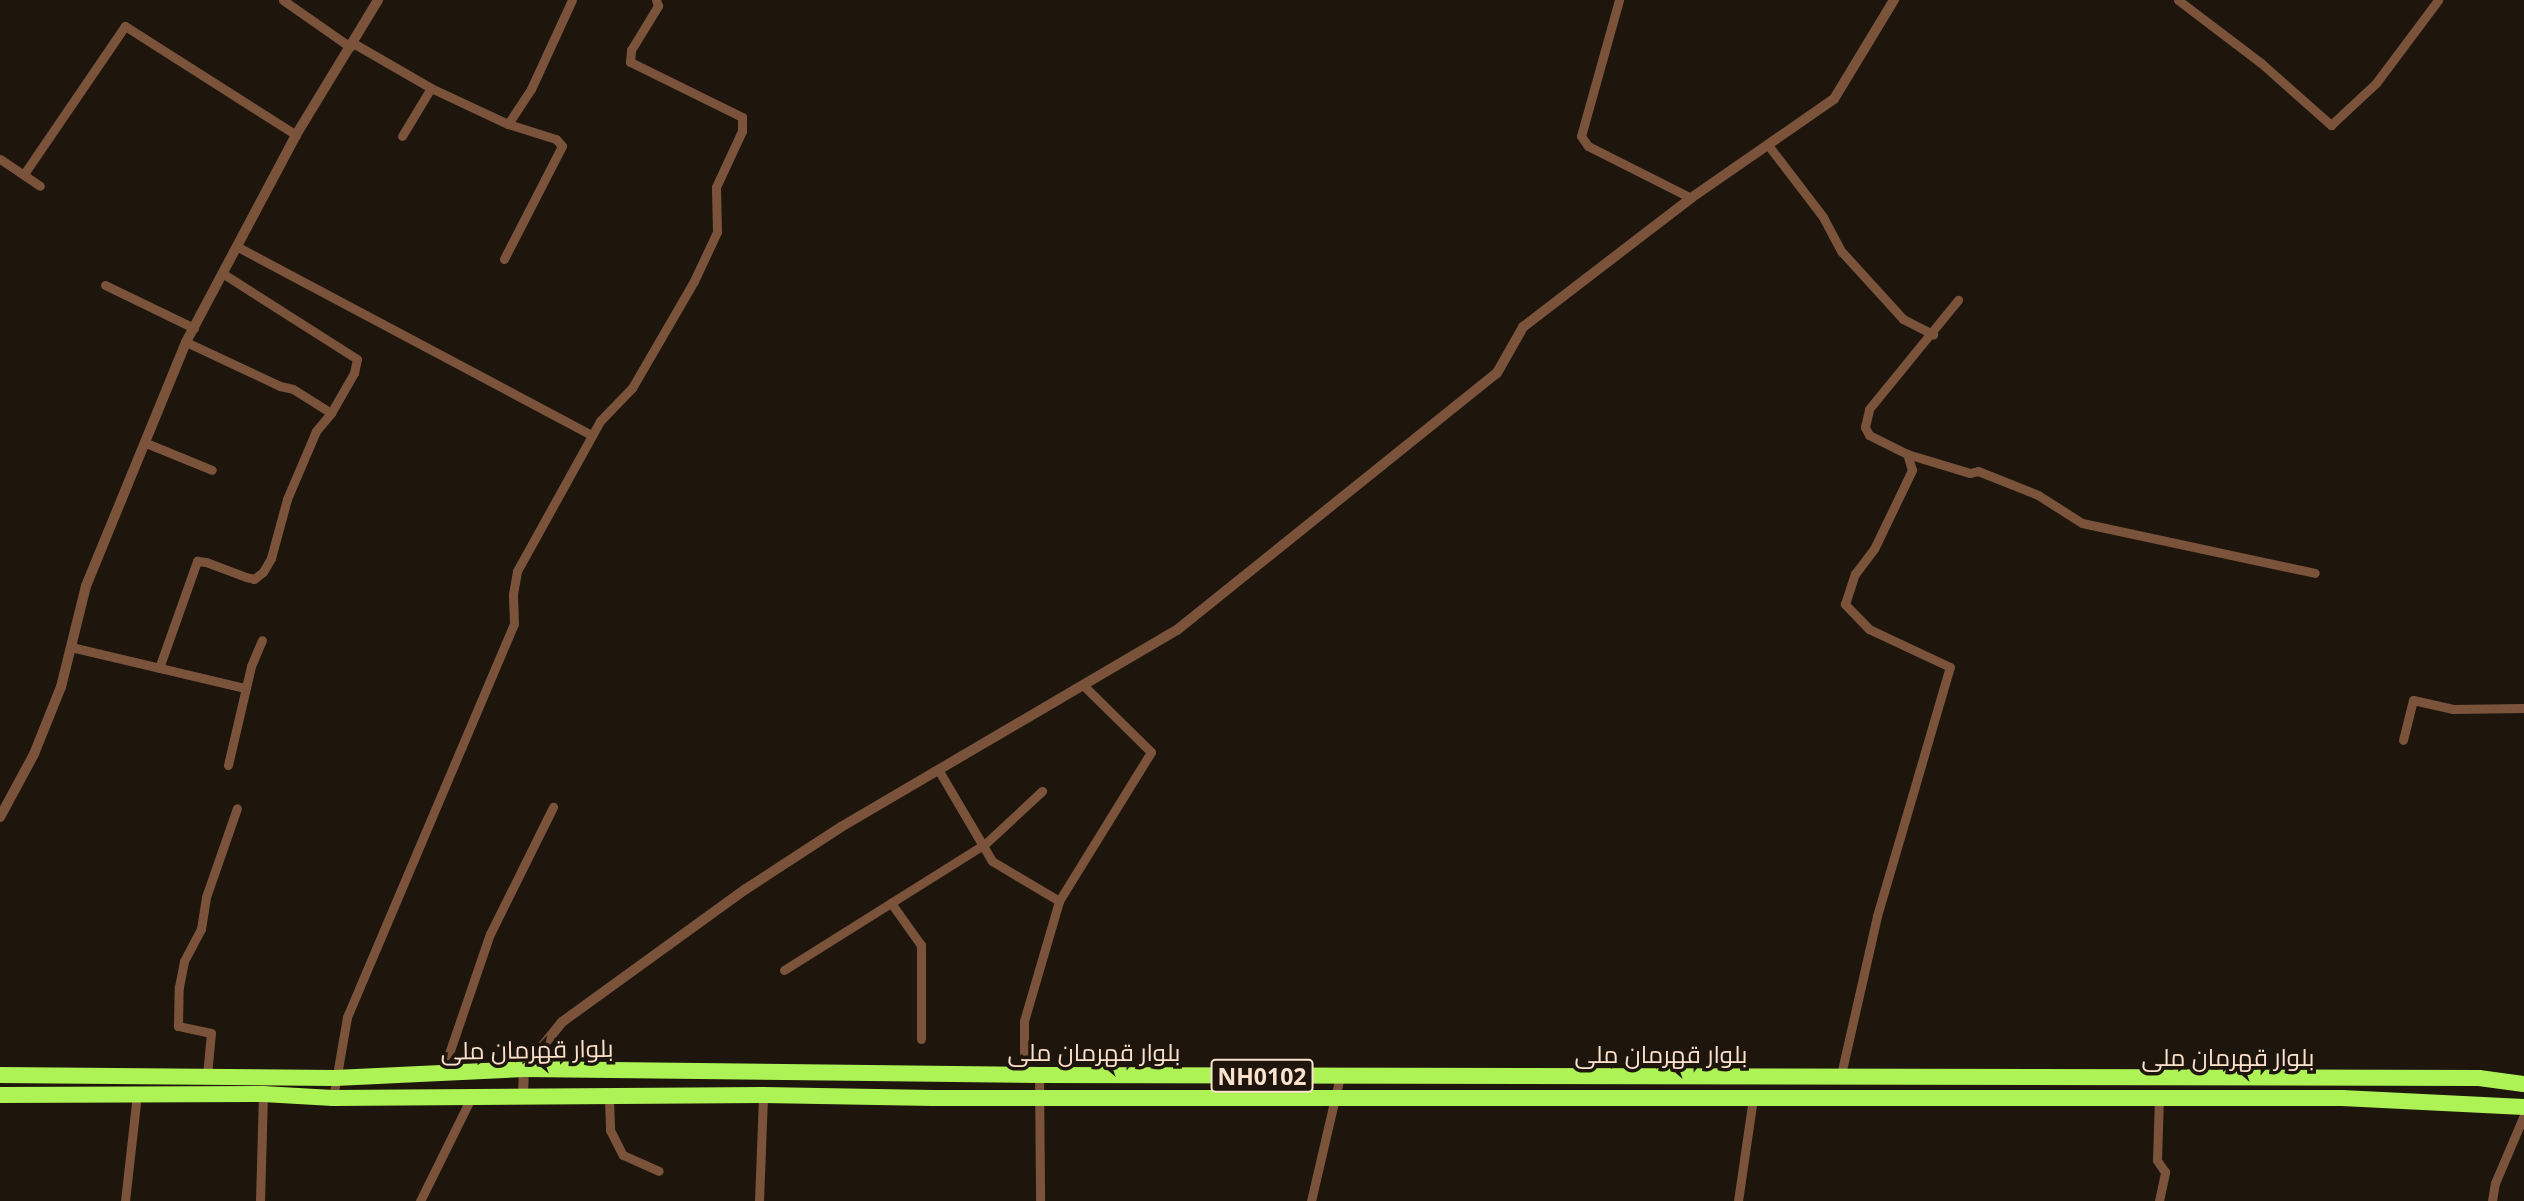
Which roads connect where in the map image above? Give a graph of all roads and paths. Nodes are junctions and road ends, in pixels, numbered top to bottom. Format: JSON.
{"nodes":[{"id":1,"x":283,"y":0,"type":"edge"},
{"id":2,"x":378,"y":0,"type":"edge"},
{"id":3,"x":572,"y":0,"type":"edge"},
{"id":4,"x":656,"y":0,"type":"edge"},
{"id":5,"x":1619,"y":0,"type":"edge"},
{"id":6,"x":1894,"y":0,"type":"edge"},
{"id":7,"x":2178,"y":0,"type":"edge"},
{"id":8,"x":2438,"y":0,"type":"edge"},
{"id":9,"x":352,"y":45,"type":"junction"},
{"id":10,"x":431,"y":88,"type":"junction"},
{"id":11,"x":508,"y":124,"type":"junction"},
{"id":12,"x":296,"y":135,"type":"junction"},
{"id":13,"x":402,"y":136,"type":"dead end"},
{"id":14,"x":1768,"y":145,"type":"junction"},
{"id":15,"x":0,"y":159,"type":"edge"},
{"id":16,"x":24,"y":174,"type":"junction"},
{"id":17,"x":40,"y":186,"type":"dead end"},
{"id":18,"x":1692,"y":198,"type":"junction"},
{"id":19,"x":236,"y":246,"type":"junction"},
{"id":20,"x":504,"y":259,"type":"dead end"},
{"id":21,"x":222,"y":273,"type":"junction"},
{"id":22,"x":105,"y":285,"type":"dead end"},
{"id":23,"x":1958,"y":300,"type":"dead end"},
{"id":24,"x":194,"y":328,"type":"junction"},
{"id":25,"x":1933,"y":334,"type":"junction"},
{"id":26,"x":186,"y":342,"type":"junction"},
{"id":27,"x":331,"y":412,"type":"junction"},
{"id":28,"x":592,"y":435,"type":"junction"},
{"id":29,"x":146,"y":443,"type":"junction"},
{"id":30,"x":1907,"y":454,"type":"junction"},
{"id":31,"x":212,"y":470,"type":"dead end"},
{"id":32,"x":2315,"y":573,"type":"dead end"},
{"id":33,"x":262,"y":640,"type":"dead end"},
{"id":34,"x":71,"y":647,"type":"junction"},
{"id":35,"x":159,"y":668,"type":"junction"},
{"id":36,"x":1084,"y":686,"type":"junction"},
{"id":37,"x":245,"y":688,"type":"junction"},
{"id":38,"x":2524,"y":708,"type":"edge"},
{"id":39,"x":2403,"y":740,"type":"dead end"},
{"id":40,"x":228,"y":765,"type":"dead end"},
{"id":41,"x":939,"y":771,"type":"junction"},
{"id":42,"x":1042,"y":791,"type":"dead end"},
{"id":43,"x":554,"y":807,"type":"dead end"},
{"id":44,"x":237,"y":808,"type":"dead end"},
{"id":45,"x":0,"y":817,"type":"edge"},
{"id":46,"x":985,"y":844,"type":"junction"},
{"id":47,"x":1059,"y":901,"type":"junction"},
{"id":48,"x":891,"y":903,"type":"junction"},
{"id":49,"x":784,"y":971,"type":"dead end"},
{"id":50,"x":921,"y":1039,"type":"dead end"},
{"id":51,"x":524,"y":1069,"type":"junction"},
{"id":52,"x":443,"y":1071,"type":"junction"},
{"id":53,"x":0,"y":1075,"type":"edge"},
{"id":54,"x":207,"y":1075,"type":"junction"},
{"id":55,"x":1031,"y":1075,"type":"junction"},
{"id":56,"x":1340,"y":1076,"type":"junction"},
{"id":57,"x":335,"y":1078,"type":"junction"},
{"id":58,"x":1840,"y":1079,"type":"junction"},
{"id":59,"x":2524,"y":1084,"type":"edge"},
{"id":60,"x":137,"y":1094,"type":"junction"},
{"id":61,"x":263,"y":1094,"type":"junction"},
{"id":62,"x":0,"y":1095,"type":"edge"},
{"id":63,"x":763,"y":1095,"type":"junction"},
{"id":64,"x":523,"y":1096,"type":"junction"},
{"id":65,"x":1040,"y":1096,"type":"junction"},
{"id":66,"x":1338,"y":1096,"type":"junction"},
{"id":67,"x":332,"y":1098,"type":"junction"},
{"id":68,"x":471,"y":1098,"type":"junction"},
{"id":69,"x":609,"y":1098,"type":"junction"},
{"id":70,"x":1753,"y":1098,"type":"junction"},
{"id":71,"x":2159,"y":1098,"type":"junction"},
{"id":72,"x":2524,"y":1107,"type":"edge"},
{"id":73,"x":2524,"y":1115,"type":"edge"},
{"id":74,"x":659,"y":1171,"type":"dead end"},
{"id":75,"x":125,"y":1201,"type":"edge"},
{"id":76,"x":260,"y":1201,"type":"edge"},
{"id":77,"x":420,"y":1201,"type":"edge"},
{"id":78,"x":759,"y":1201,"type":"edge"},
{"id":79,"x":1040,"y":1201,"type":"edge"},
{"id":80,"x":1311,"y":1201,"type":"edge"},
{"id":81,"x":1738,"y":1201,"type":"edge"},
{"id":82,"x":2159,"y":1201,"type":"edge"},
{"id":83,"x":2492,"y":1201,"type":"edge"}],
"edges":[{"from":1,"to":9,"type":"street"},
{"from":2,"to":9,"type":"street"},
{"from":3,"to":11,"type":"street"},
{"from":4,"to":28,"type":"street"},
{"from":5,"to":18,"type":"street"},
{"from":6,"to":14,"type":"street"},
{"from":7,"to":8,"type":"street"},
{"from":9,"to":10,"type":"street"},
{"from":9,"to":12,"type":"street"},
{"from":10,"to":11,"type":"street"},
{"from":10,"to":13,"type":"street"},
{"from":11,"to":20,"type":"street"},
{"from":12,"to":16,"type":"street"},
{"from":12,"to":19,"type":"street"},
{"from":14,"to":18,"type":"street"},
{"from":14,"to":25,"type":"street"},
{"from":15,"to":16,"type":"street"},
{"from":16,"to":17,"type":"street"},
{"from":18,"to":36,"type":"street"},
{"from":19,"to":21,"type":"street"},
{"from":19,"to":28,"type":"street"},
{"from":21,"to":24,"type":"street"},
{"from":21,"to":27,"type":"street"},
{"from":22,"to":24,"type":"street"},
{"from":23,"to":25,"type":"street"},
{"from":24,"to":26,"type":"street"},
{"from":25,"to":30,"type":"street"},
{"from":26,"to":27,"type":"street"},
{"from":26,"to":29,"type":"street"},
{"from":27,"to":35,"type":"street"},
{"from":28,"to":57,"type":"street"},
{"from":29,"to":31,"type":"street"},
{"from":29,"to":34,"type":"street"},
{"from":30,"to":32,"type":"street"},
{"from":30,"to":58,"type":"street"},
{"from":33,"to":37,"type":"street"},
{"from":34,"to":35,"type":"street"},
{"from":34,"to":45,"type":"street"},
{"from":35,"to":37,"type":"street"},
{"from":36,"to":41,"type":"street"},
{"from":36,"to":47,"type":"street"},
{"from":37,"to":40,"type":"street"},
{"from":38,"to":39,"type":"street"},
{"from":41,"to":46,"type":"street"},
{"from":41,"to":51,"type":"street"},
{"from":42,"to":46,"type":"street"},
{"from":43,"to":52,"type":"street"},
{"from":44,"to":54,"type":"street"},
{"from":46,"to":47,"type":"street"},
{"from":46,"to":48,"type":"street"},
{"from":47,"to":55,"type":"street"},
{"from":48,"to":49,"type":"street"},
{"from":48,"to":50,"type":"street"},
{"from":51,"to":52,"type":"highway","name":"بلوار قهرمان ملی","number":"NH0102"},
{"from":51,"to":55,"type":"highway","name":"بلوار قهرمان ملی","number":"NH0102"},
{"from":51,"to":64,"type":"street"},
{"from":52,"to":57,"type":"highway","name":"بلوار قهرمان ملی","number":"NH0102"},
{"from":53,"to":54,"type":"highway","name":"بلوار قهرمان ملی","number":"NH0102"},
{"from":54,"to":57,"type":"highway","name":"بلوار قهرمان ملی","number":"NH0102"},
{"from":55,"to":56,"type":"highway","name":"بلوار قهرمان ملی","number":"NH0102"},
{"from":55,"to":65,"type":"street"},
{"from":56,"to":58,"type":"highway","name":"بلوار قهرمان ملی","number":"NH0102"},
{"from":56,"to":66,"type":"street"},
{"from":57,"to":67,"type":"street"},
{"from":58,"to":59,"type":"highway","name":"بلوار قهرمان ملی","number":"NH0102"},
{"from":60,"to":61,"type":"highway","name":"بلوار قهرمان ملی","number":"NH0102"},
{"from":60,"to":62,"type":"highway","name":"بلوار قهرمان ملی","number":"NH0102"},
{"from":60,"to":75,"type":"street"},
{"from":61,"to":67,"type":"highway","name":"بلوار قهرمان ملی","number":"NH0102"},
{"from":61,"to":76,"type":"street"},
{"from":63,"to":65,"type":"highway","name":"بلوار قهرمان ملی","number":"NH0102"},
{"from":63,"to":69,"type":"highway","name":"بلوار قهرمان ملی","number":"NH0102"},
{"from":63,"to":78,"type":"street"},
{"from":64,"to":68,"type":"highway","name":"بلوار قهرمان ملی","number":"NH0102"},
{"from":64,"to":69,"type":"highway","name":"بلوار قهرمان ملی","number":"NH0102"},
{"from":65,"to":66,"type":"highway","name":"بلوار قهرمان ملی","number":"NH0102"},
{"from":65,"to":79,"type":"street"},
{"from":66,"to":70,"type":"highway","name":"بلوار قهرمان ملی","number":"NH0102"},
{"from":66,"to":80,"type":"street"},
{"from":67,"to":68,"type":"highway","name":"بلوار قهرمان ملی","number":"NH0102"},
{"from":68,"to":77,"type":"street"},
{"from":69,"to":74,"type":"street"},
{"from":70,"to":71,"type":"highway","name":"بلوار قهرمان ملی","number":"NH0102"},
{"from":70,"to":81,"type":"street"},
{"from":71,"to":72,"type":"highway","name":"بلوار قهرمان ملی","number":"NH0102"},
{"from":71,"to":82,"type":"street"},
{"from":73,"to":83,"type":"street"}]}
